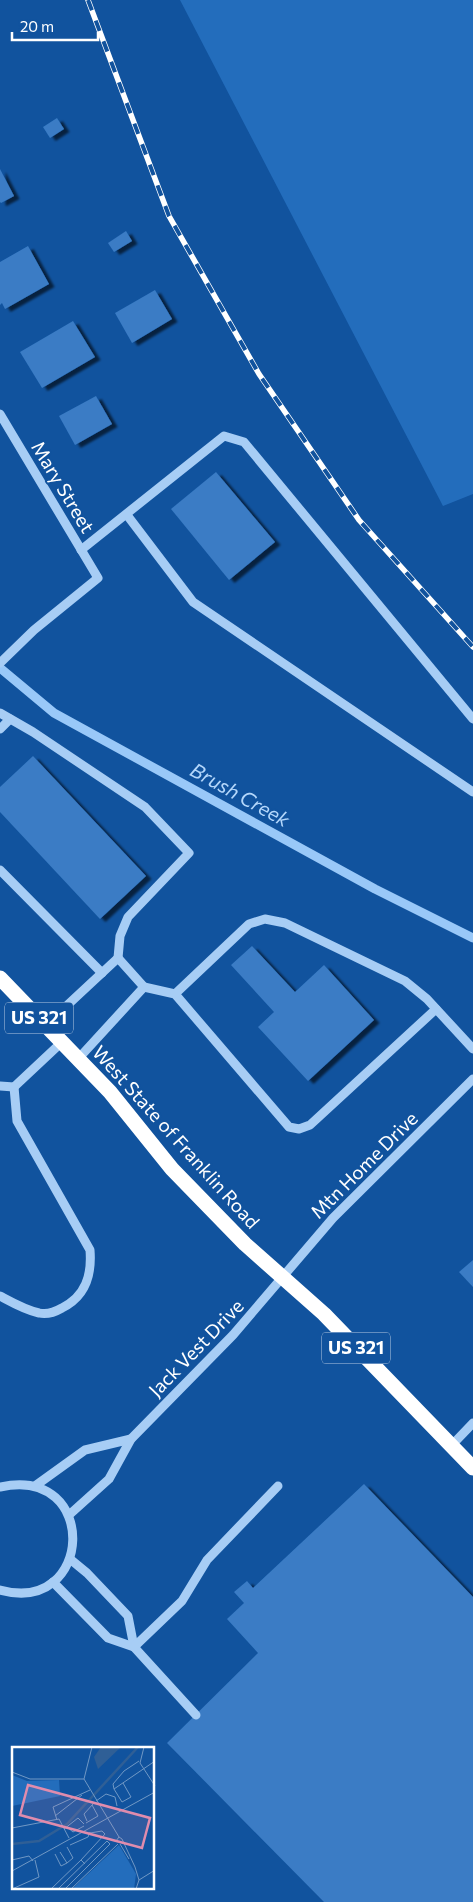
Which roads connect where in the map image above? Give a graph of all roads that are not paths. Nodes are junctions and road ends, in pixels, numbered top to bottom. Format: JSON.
{"nodes":[{"id":1,"x":0,"y":414,"type":"edge"},
{"id":2,"x":127,"y":515,"type":"junction"},
{"id":3,"x":81,"y":550,"type":"junction"},
{"id":4,"x":0,"y":662,"type":"edge"},
{"id":5,"x":0,"y":714,"type":"edge"},
{"id":6,"x":10,"y":719,"type":"junction"},
{"id":7,"x":473,"y":719,"type":"edge"},
{"id":8,"x":0,"y":729,"type":"edge"},
{"id":9,"x":473,"y":792,"type":"edge"},
{"id":10,"x":0,"y":870,"type":"edge"},
{"id":11,"x":118,"y":958,"type":"junction"},
{"id":12,"x":102,"y":973,"type":"junction"},
{"id":13,"x":0,"y":978,"type":"edge"},
{"id":14,"x":144,"y":987,"type":"junction"},
{"id":15,"x":175,"y":994,"type":"junction"},
{"id":16,"x":436,"y":1009,"type":"junction"},
{"id":17,"x":46,"y":1025,"type":"junction"},
{"id":18,"x":62,"y":1042,"type":"junction"},
{"id":19,"x":473,"y":1049,"type":"edge"},
{"id":20,"x":78,"y":1059,"type":"junction"},
{"id":21,"x":473,"y":1079,"type":"edge"},
{"id":22,"x":0,"y":1086,"type":"edge"},
{"id":23,"x":14,"y":1087,"type":"junction"},
{"id":24,"x":282,"y":1278,"type":"junction"},
{"id":25,"x":0,"y":1296,"type":"edge"},
{"id":26,"x":473,"y":1423,"type":"edge"},
{"id":27,"x":130,"y":1439,"type":"junction"},
{"id":28,"x":451,"y":1446,"type":"junction"},
{"id":29,"x":473,"y":1468,"type":"edge"},
{"id":30,"x":35,"y":1486,"type":"junction"},
{"id":31,"x":278,"y":1486,"type":"dead end"},
{"id":32,"x":0,"y":1487,"type":"edge"},
{"id":33,"x":69,"y":1515,"type":"junction"},
{"id":34,"x":70,"y":1559,"type":"junction"},
{"id":35,"x":53,"y":1582,"type":"junction"},
{"id":36,"x":0,"y":1590,"type":"edge"},
{"id":37,"x":134,"y":1647,"type":"junction"},
{"id":38,"x":196,"y":1715,"type":"dead end"}],
"edges":[{"from":1,"to":3,"type":"street","name":"Mary Street"},
{"from":2,"to":3,"type":"street"},
{"from":2,"to":7,"type":"street"},
{"from":2,"to":9,"type":"street"},
{"from":3,"to":4,"type":"street","name":"Mary Street"},
{"from":5,"to":6,"type":"street"},
{"from":6,"to":8,"type":"street"},
{"from":6,"to":11,"type":"street"},
{"from":10,"to":12,"type":"street"},
{"from":11,"to":12,"type":"street"},
{"from":11,"to":14,"type":"street"},
{"from":12,"to":17,"type":"street"},
{"from":13,"to":17,"type":"highway","name":"West State of Franklin Road","number":"US 321"},
{"from":14,"to":15,"type":"street"},
{"from":14,"to":20,"type":"street"},
{"from":15,"to":16,"type":"street"},
{"from":15,"to":16,"type":"street"},
{"from":16,"to":19,"type":"street"},
{"from":17,"to":18,"type":"highway","name":"West State of Franklin Road","number":"US 321"},
{"from":18,"to":20,"type":"highway","name":"West State of Franklin Road","number":"US 321"},
{"from":18,"to":23,"type":"street"},
{"from":20,"to":24,"type":"highway","name":"West State of Franklin Road","number":"US 321"},
{"from":21,"to":24,"type":"street","name":"Mtn Home Drive"},
{"from":22,"to":23,"type":"street"},
{"from":23,"to":25,"type":"street"},
{"from":24,"to":27,"type":"street","name":"Jack Vest Drive"},
{"from":24,"to":28,"type":"highway","name":"West State of Franklin Road","number":"US 321"},
{"from":26,"to":28,"type":"street"},
{"from":27,"to":30,"type":"street"},
{"from":27,"to":33,"type":"street","name":"Jack Vest Drive"},
{"from":28,"to":29,"type":"highway","name":"West State of Franklin Road","number":"US 321"},
{"from":30,"to":32,"type":"street"},
{"from":30,"to":33,"type":"street"},
{"from":31,"to":37,"type":"street"},
{"from":33,"to":34,"type":"street"},
{"from":34,"to":35,"type":"street"},
{"from":34,"to":37,"type":"street"},
{"from":35,"to":36,"type":"street"},
{"from":35,"to":37,"type":"street"},
{"from":37,"to":38,"type":"street"}]}
